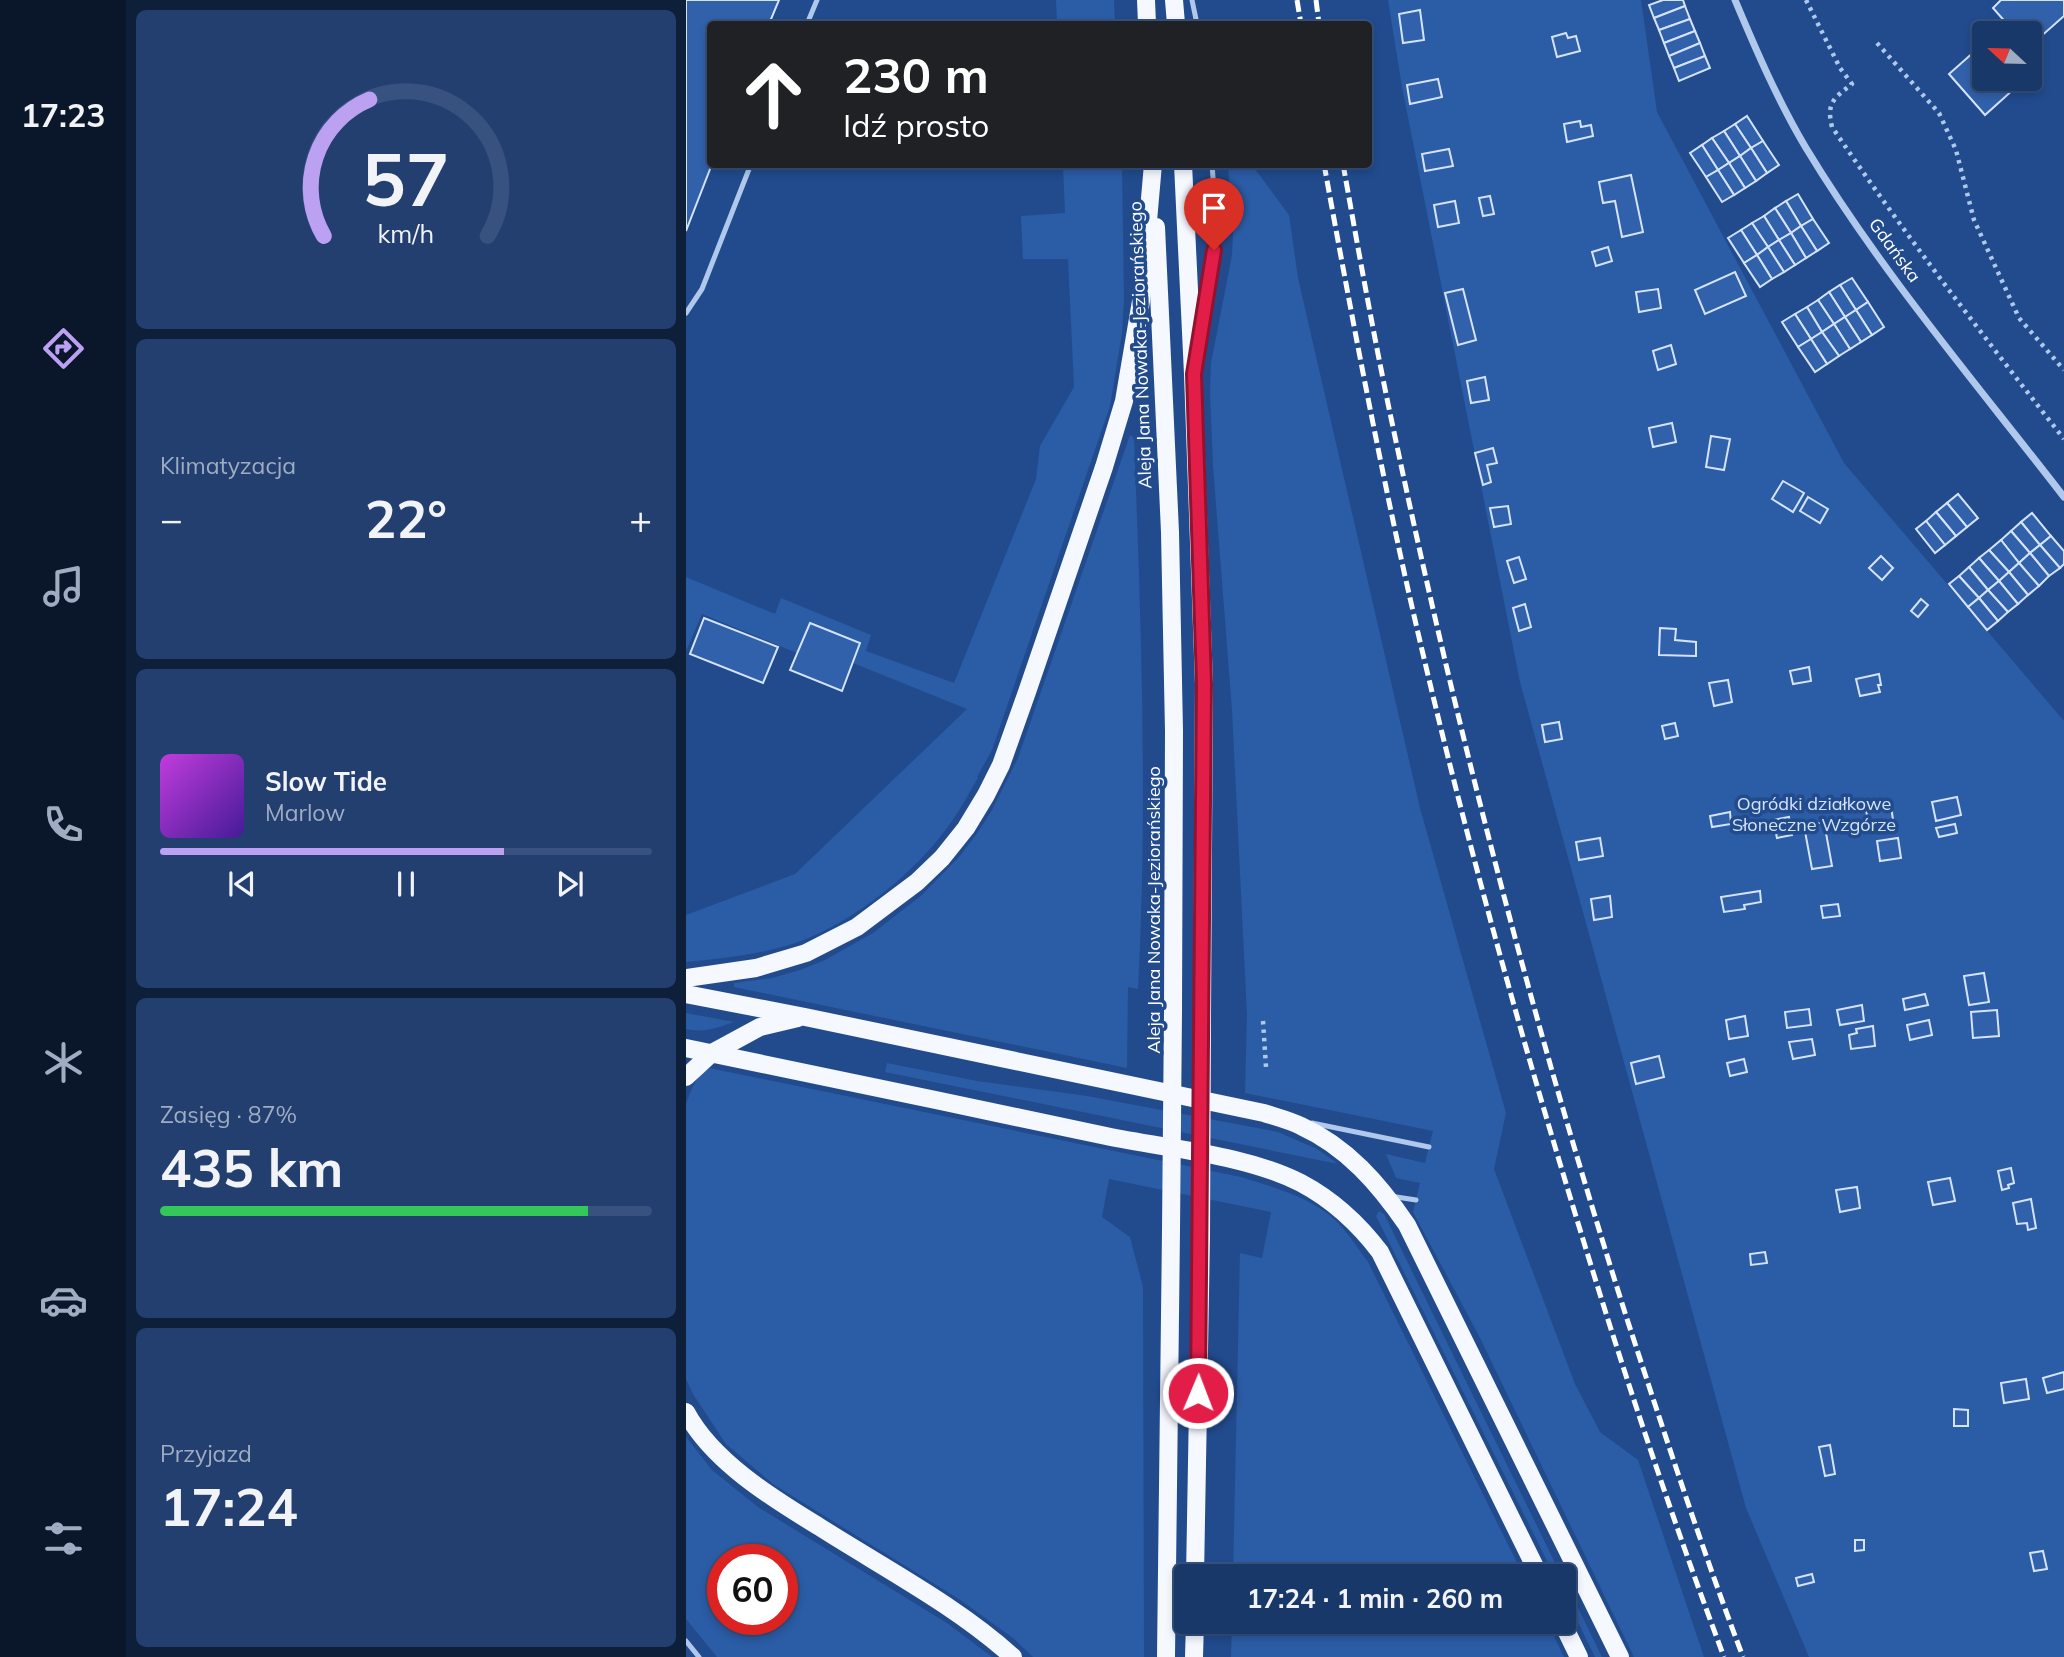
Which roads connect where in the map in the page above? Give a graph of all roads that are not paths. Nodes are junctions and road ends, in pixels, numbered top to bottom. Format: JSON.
{"nodes":[{"id":1,"x":817,"y":0,"type":"edge"},
{"id":2,"x":1146,"y":0,"type":"edge"},
{"id":3,"x":1174,"y":0,"type":"edge"},
{"id":4,"x":1192,"y":0,"type":"edge"},
{"id":5,"x":1735,"y":0,"type":"edge"},
{"id":6,"x":808,"y":21,"type":"edge"},
{"id":7,"x":1147,"y":21,"type":"edge"},
{"id":8,"x":1175,"y":21,"type":"edge"},
{"id":9,"x":1196,"y":21,"type":"edge"},
{"id":10,"x":749,"y":168,"type":"edge"},
{"id":11,"x":1154,"y":168,"type":"edge"},
{"id":12,"x":1154,"y":168,"type":"edge"},
{"id":13,"x":1183,"y":168,"type":"edge"},
{"id":14,"x":1212,"y":168,"type":"edge"},
{"id":15,"x":686,"y":313,"type":"edge"},
{"id":16,"x":1194,"y":374,"type":"junction"},
{"id":17,"x":2064,"y":497,"type":"edge"},
{"id":18,"x":686,"y":978,"type":"edge"},
{"id":19,"x":686,"y":994,"type":"edge"},
{"id":20,"x":805,"y":1017,"type":"junction"},
{"id":21,"x":686,"y":1048,"type":"edge"},
{"id":22,"x":712,"y":1053,"type":"junction"},
{"id":23,"x":686,"y":1077,"type":"edge"},
{"id":24,"x":1265,"y":1113,"type":"junction"},
{"id":25,"x":1429,"y":1147,"type":"dead end"},
{"id":26,"x":1387,"y":1195,"type":"junction"},
{"id":27,"x":1416,"y":1200,"type":"dead end"},
{"id":28,"x":686,"y":1412,"type":"edge"},
{"id":29,"x":1195,"y":1564,"type":"edge"},
{"id":30,"x":1534,"y":1564,"type":"edge"},
{"id":31,"x":1195,"y":1634,"type":"edge"},
{"id":32,"x":1568,"y":1634,"type":"edge"},
{"id":33,"x":686,"y":1641,"type":"edge"},
{"id":34,"x":699,"y":1657,"type":"edge"},
{"id":35,"x":1013,"y":1657,"type":"edge"},
{"id":36,"x":1166,"y":1657,"type":"edge"},
{"id":37,"x":1194,"y":1657,"type":"edge"},
{"id":38,"x":1579,"y":1657,"type":"edge"},
{"id":39,"x":1620,"y":1657,"type":"edge"}],
"edges":[{"from":1,"to":6,"type":"lane"},
{"from":2,"to":7,"type":"main road"},
{"from":3,"to":8,"type":"main road"},
{"from":4,"to":9,"type":"lane"},
{"from":5,"to":17,"type":"street","name":"Gdańska"},
{"from":10,"to":15,"type":"lane"},
{"from":11,"to":18,"type":"main road"},
{"from":12,"to":36,"type":"main road","name":"Aleja Jana Nowaka-Jeziorańskiego","bridge":true},
{"from":13,"to":16,"type":"main road"},
{"from":14,"to":16,"type":"lane"},
{"from":16,"to":29,"type":"main road","bridge":true},
{"from":19,"to":20,"type":"main road"},
{"from":20,"to":22,"type":"main road"},
{"from":20,"to":24,"type":"main road"},
{"from":21,"to":22,"type":"main road"},
{"from":22,"to":23,"type":"main road"},
{"from":22,"to":30,"type":"main road"},
{"from":24,"to":25,"type":"lane"},
{"from":24,"to":26,"type":"main road"},
{"from":26,"to":27,"type":"lane"},
{"from":26,"to":39,"type":"main road"},
{"from":28,"to":35,"type":"main road"},
{"from":31,"to":37,"type":"main road"},
{"from":32,"to":38,"type":"main road"},
{"from":33,"to":34,"type":"lane"}]}
